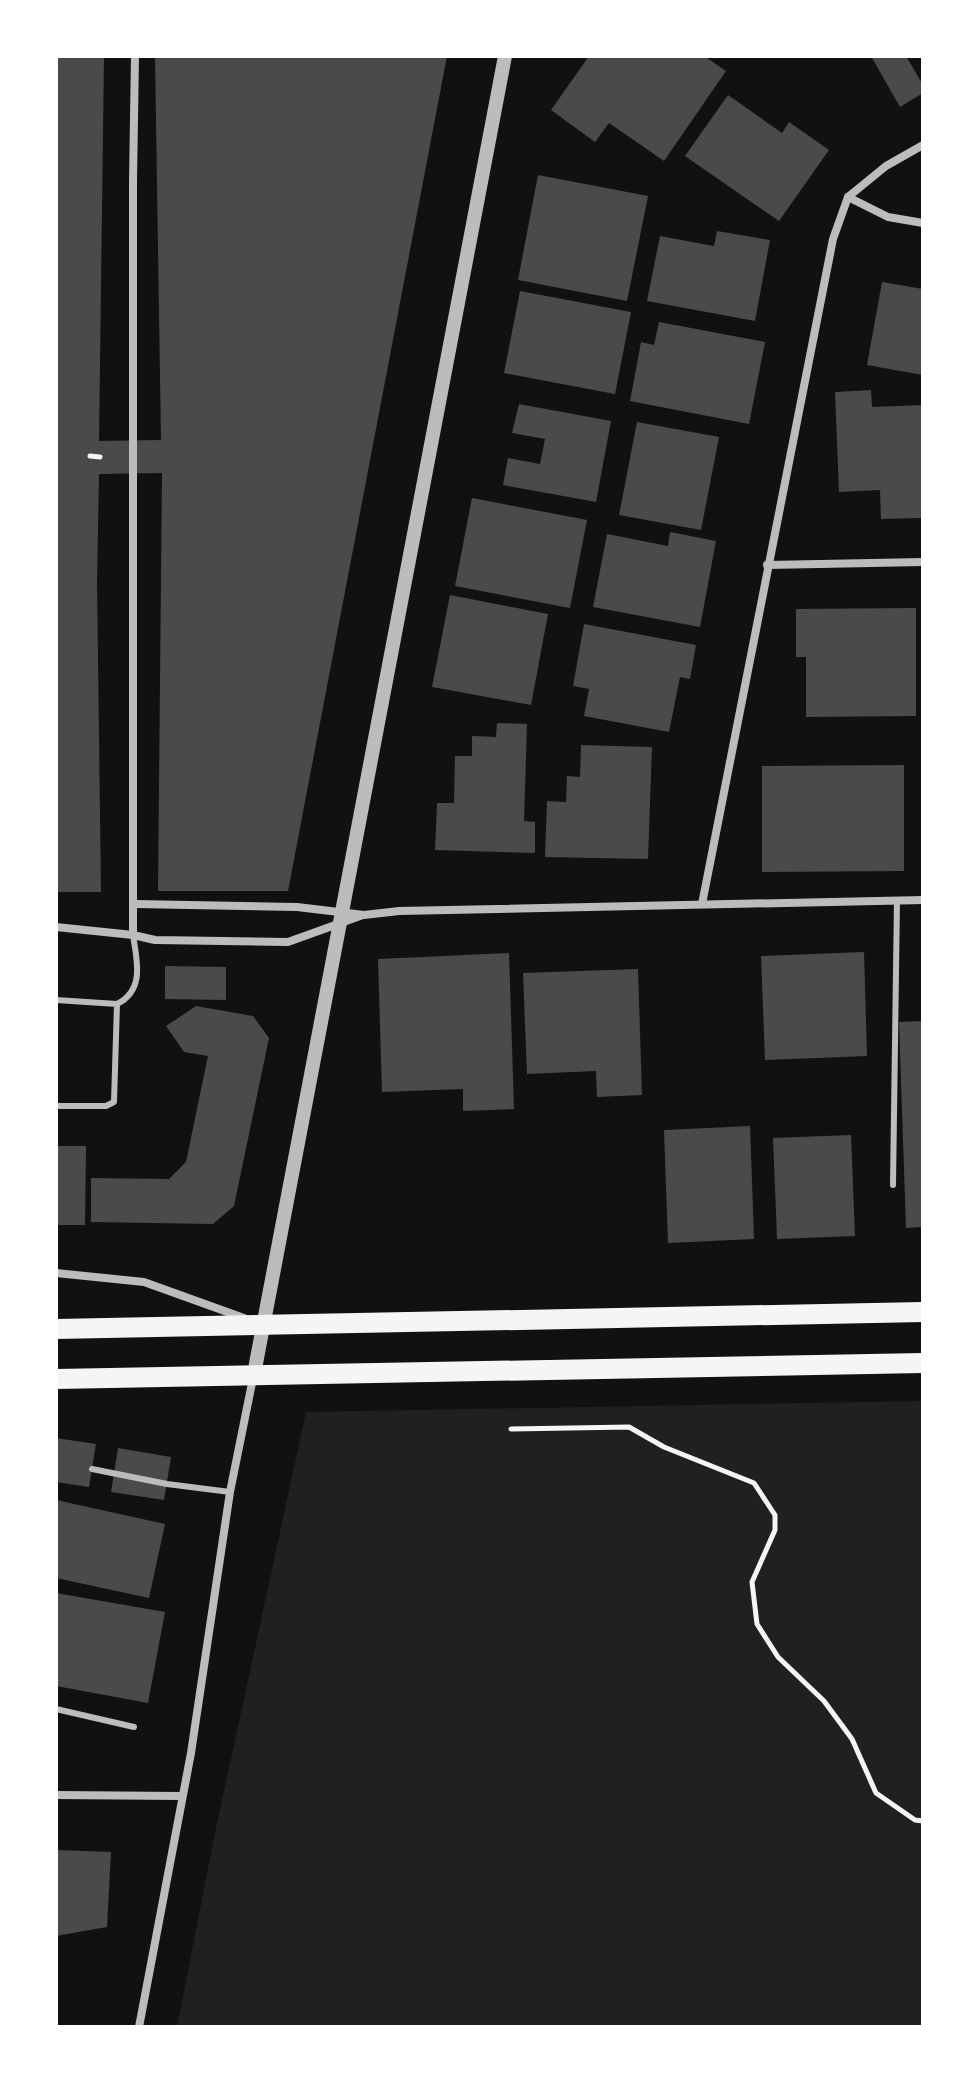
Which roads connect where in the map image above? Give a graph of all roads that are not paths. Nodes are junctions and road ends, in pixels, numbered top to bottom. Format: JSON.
{"nodes":[{"id":1,"x":135,"y":56,"type":"edge"},
{"id":2,"x":505,"y":56,"type":"edge"},
{"id":3,"x":923,"y":145,"type":"edge"},
{"id":4,"x":848,"y":197,"type":"junction"},
{"id":5,"x":923,"y":223,"type":"edge"},
{"id":6,"x":923,"y":562,"type":"edge"},
{"id":7,"x":767,"y":565,"type":"junction"},
{"id":8,"x":897,"y":900,"type":"junction"},
{"id":9,"x":923,"y":900,"type":"edge"},
{"id":10,"x":135,"y":904,"type":"junction"},
{"id":11,"x":702,"y":904,"type":"junction"},
{"id":12,"x":364,"y":915,"type":"junction"},
{"id":13,"x":340,"y":918,"type":"junction"},
{"id":14,"x":56,"y":927,"type":"edge"},
{"id":15,"x":133,"y":935,"type":"junction"},
{"id":16,"x":56,"y":1000,"type":"edge"},
{"id":17,"x":117,"y":1004,"type":"junction"},
{"id":18,"x":56,"y":1106,"type":"edge"},
{"id":19,"x":893,"y":1185,"type":"dead end"},
{"id":20,"x":56,"y":1273,"type":"edge"},
{"id":21,"x":923,"y":1312,"type":"edge"},
{"id":22,"x":264,"y":1325,"type":"junction"},
{"id":23,"x":56,"y":1329,"type":"edge"},
{"id":24,"x":923,"y":1363,"type":"edge"},
{"id":25,"x":254,"y":1374,"type":"junction"},
{"id":26,"x":56,"y":1379,"type":"edge"},
{"id":27,"x":92,"y":1469,"type":"dead end"},
{"id":28,"x":230,"y":1492,"type":"junction"},
{"id":29,"x":56,"y":1709,"type":"edge"},
{"id":30,"x":134,"y":1727,"type":"dead end"},
{"id":31,"x":56,"y":1795,"type":"edge"},
{"id":32,"x":181,"y":1796,"type":"junction"},
{"id":33,"x":139,"y":2027,"type":"edge"}],
"edges":[{"from":1,"to":10,"type":"street"},
{"from":2,"to":13,"type":"street"},
{"from":3,"to":4,"type":"street"},
{"from":4,"to":5,"type":"street"},
{"from":4,"to":7,"type":"street"},
{"from":6,"to":7,"type":"street"},
{"from":7,"to":11,"type":"street"},
{"from":8,"to":9,"type":"street"},
{"from":8,"to":11,"type":"street"},
{"from":8,"to":19,"type":"lane"},
{"from":10,"to":13,"type":"street"},
{"from":10,"to":15,"type":"street"},
{"from":11,"to":12,"type":"street"},
{"from":12,"to":13,"type":"street"},
{"from":12,"to":13,"type":"street"},
{"from":13,"to":15,"type":"street"},
{"from":13,"to":22,"type":"street"},
{"from":14,"to":15,"type":"street"},
{"from":15,"to":17,"type":"lane"},
{"from":16,"to":17,"type":"lane"},
{"from":17,"to":18,"type":"lane"},
{"from":20,"to":22,"type":"street"},
{"from":21,"to":22,"type":"main road"},
{"from":22,"to":23,"type":"main road"},
{"from":22,"to":25,"type":"street"},
{"from":24,"to":25,"type":"main road"},
{"from":25,"to":26,"type":"main road"},
{"from":25,"to":28,"type":"street"},
{"from":27,"to":28,"type":"lane"},
{"from":28,"to":32,"type":"street"},
{"from":29,"to":30,"type":"lane"},
{"from":31,"to":32,"type":"street"},
{"from":32,"to":33,"type":"street"}]}
